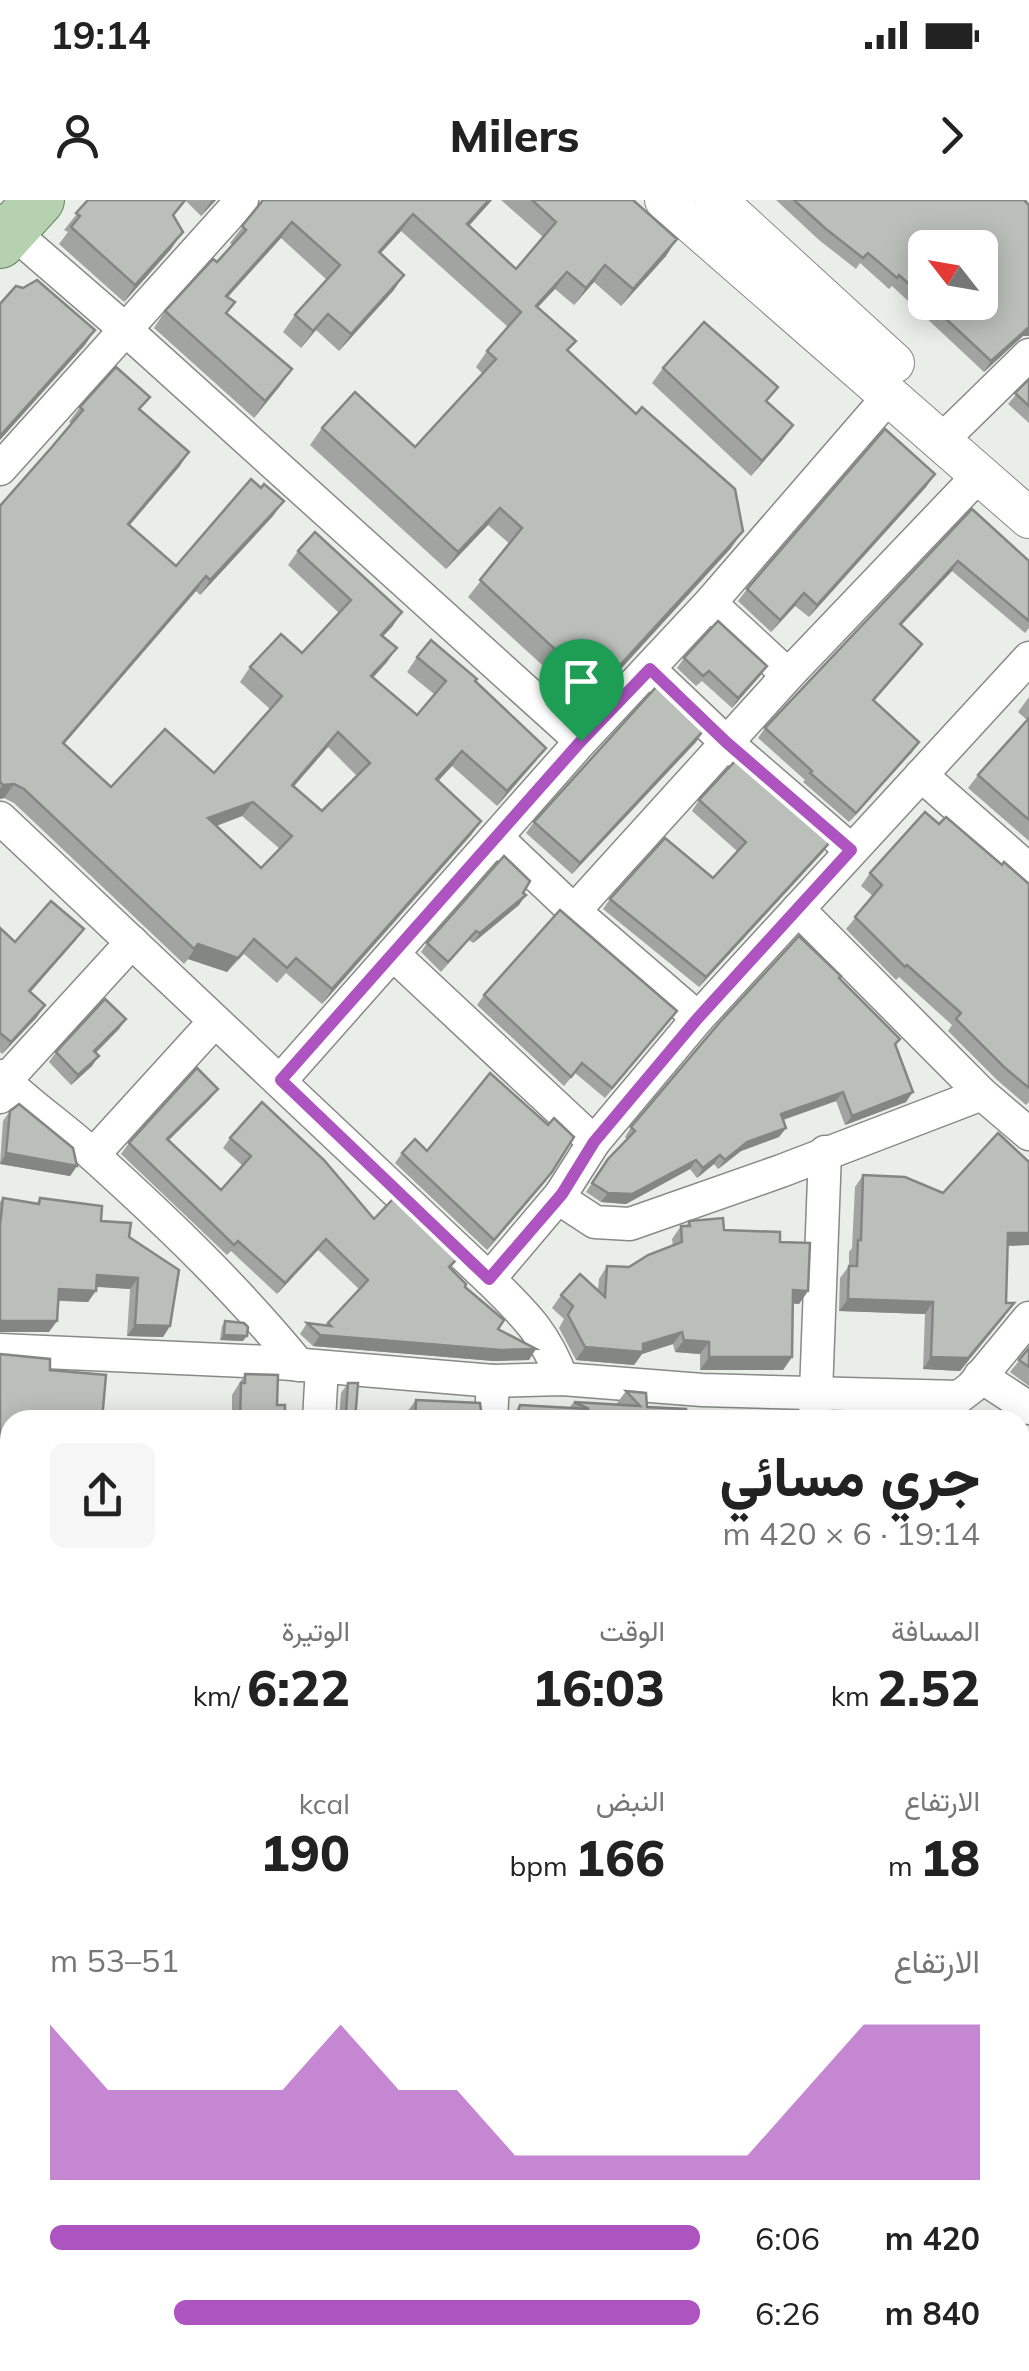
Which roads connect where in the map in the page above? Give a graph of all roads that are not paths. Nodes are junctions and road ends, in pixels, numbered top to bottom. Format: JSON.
{"nodes":[{"id":1,"x":242,"y":200,"type":"edge"},
{"id":2,"x":665,"y":200,"type":"edge"},
{"id":3,"x":716,"y":200,"type":"edge"},
{"id":4,"x":9,"y":217,"type":"edge"},
{"id":5,"x":126,"y":330,"type":"junction"},
{"id":6,"x":1029,"y":355,"type":"edge"},
{"id":7,"x":890,"y":395,"type":"junction"},
{"id":8,"x":950,"y":433,"type":"junction"},
{"id":9,"x":0,"y":469,"type":"edge"},
{"id":10,"x":980,"y":474,"type":"junction"},
{"id":11,"x":1029,"y":480,"type":"edge"},
{"id":12,"x":1029,"y":518,"type":"edge"},
{"id":13,"x":710,"y":603,"type":"junction"},
{"id":14,"x":1029,"y":658,"type":"edge"},
{"id":15,"x":650,"y":669,"type":"junction"},
{"id":16,"x":788,"y":675,"type":"junction"},
{"id":17,"x":581,"y":741,"type":"junction"},
{"id":18,"x":726,"y":742,"type":"junction"},
{"id":19,"x":921,"y":775,"type":"junction"},
{"id":20,"x":0,"y":818,"type":"edge"},
{"id":21,"x":497,"y":838,"type":"junction"},
{"id":22,"x":851,"y":850,"type":"junction"},
{"id":23,"x":1029,"y":870,"type":"edge"},
{"id":24,"x":798,"y":909,"type":"junction"},
{"id":25,"x":574,"y":912,"type":"junction"},
{"id":26,"x":132,"y":942,"type":"junction"},
{"id":27,"x":394,"y":954,"type":"junction"},
{"id":28,"x":698,"y":1018,"type":"junction"},
{"id":29,"x":215,"y":1021,"type":"junction"},
{"id":30,"x":281,"y":1080,"type":"junction"},
{"id":31,"x":2,"y":1085,"type":"edge"},
{"id":32,"x":982,"y":1094,"type":"junction"},
{"id":33,"x":1029,"y":1134,"type":"edge"},
{"id":34,"x":594,"y":1142,"type":"junction"},
{"id":35,"x":826,"y":1152,"type":"junction"},
{"id":36,"x":93,"y":1155,"type":"junction"},
{"id":37,"x":562,"y":1194,"type":"junction"},
{"id":38,"x":489,"y":1279,"type":"junction"},
{"id":39,"x":1029,"y":1318,"type":"edge"},
{"id":40,"x":0,"y":1350,"type":"edge"},
{"id":41,"x":310,"y":1366,"type":"junction"},
{"id":42,"x":980,"y":1376,"type":"junction"},
{"id":43,"x":562,"y":1379,"type":"junction"},
{"id":44,"x":493,"y":1381,"type":"junction"},
{"id":45,"x":816,"y":1407,"type":"edge"},
{"id":46,"x":1017,"y":1409,"type":"edge"},
{"id":47,"x":317,"y":1410,"type":"edge"},
{"id":48,"x":492,"y":1410,"type":"edge"}],
"edges":[{"from":1,"to":5,"type":"street"},
{"from":2,"to":7,"type":"street"},
{"from":3,"to":8,"type":"street"},
{"from":4,"to":5,"type":"street"},
{"from":5,"to":9,"type":"street"},
{"from":5,"to":17,"type":"street"},
{"from":6,"to":8,"type":"street"},
{"from":7,"to":8,"type":"street"},
{"from":7,"to":13,"type":"street"},
{"from":8,"to":10,"type":"street"},
{"from":8,"to":11,"type":"street"},
{"from":10,"to":12,"type":"street"},
{"from":10,"to":16,"type":"street"},
{"from":13,"to":15,"type":"street"},
{"from":13,"to":16,"type":"street"},
{"from":14,"to":19,"type":"street"},
{"from":15,"to":17,"type":"street"},
{"from":15,"to":18,"type":"street"},
{"from":16,"to":18,"type":"street"},
{"from":17,"to":21,"type":"street"},
{"from":18,"to":22,"type":"street"},
{"from":18,"to":25,"type":"street"},
{"from":19,"to":22,"type":"street"},
{"from":19,"to":23,"type":"street"},
{"from":20,"to":26,"type":"street"},
{"from":21,"to":25,"type":"street"},
{"from":21,"to":27,"type":"street"},
{"from":22,"to":24,"type":"street"},
{"from":24,"to":28,"type":"street"},
{"from":24,"to":32,"type":"street"},
{"from":25,"to":28,"type":"street"},
{"from":26,"to":29,"type":"street"},
{"from":26,"to":31,"type":"street"},
{"from":27,"to":30,"type":"street"},
{"from":27,"to":34,"type":"street"},
{"from":28,"to":34,"type":"street"},
{"from":29,"to":30,"type":"street"},
{"from":29,"to":36,"type":"street"},
{"from":30,"to":38,"type":"street"},
{"from":31,"to":36,"type":"street"},
{"from":32,"to":33,"type":"street"},
{"from":32,"to":35,"type":"street"},
{"from":34,"to":37,"type":"street"},
{"from":35,"to":37,"type":"street"},
{"from":35,"to":45,"type":"street"},
{"from":36,"to":41,"type":"street"},
{"from":37,"to":38,"type":"street"},
{"from":38,"to":43,"type":"street"},
{"from":39,"to":42,"type":"street"},
{"from":40,"to":41,"type":"street"},
{"from":41,"to":44,"type":"street"},
{"from":41,"to":47,"type":"street"},
{"from":42,"to":45,"type":"street"},
{"from":42,"to":46,"type":"street"},
{"from":43,"to":44,"type":"street"},
{"from":43,"to":45,"type":"street"},
{"from":44,"to":48,"type":"street"}]}
